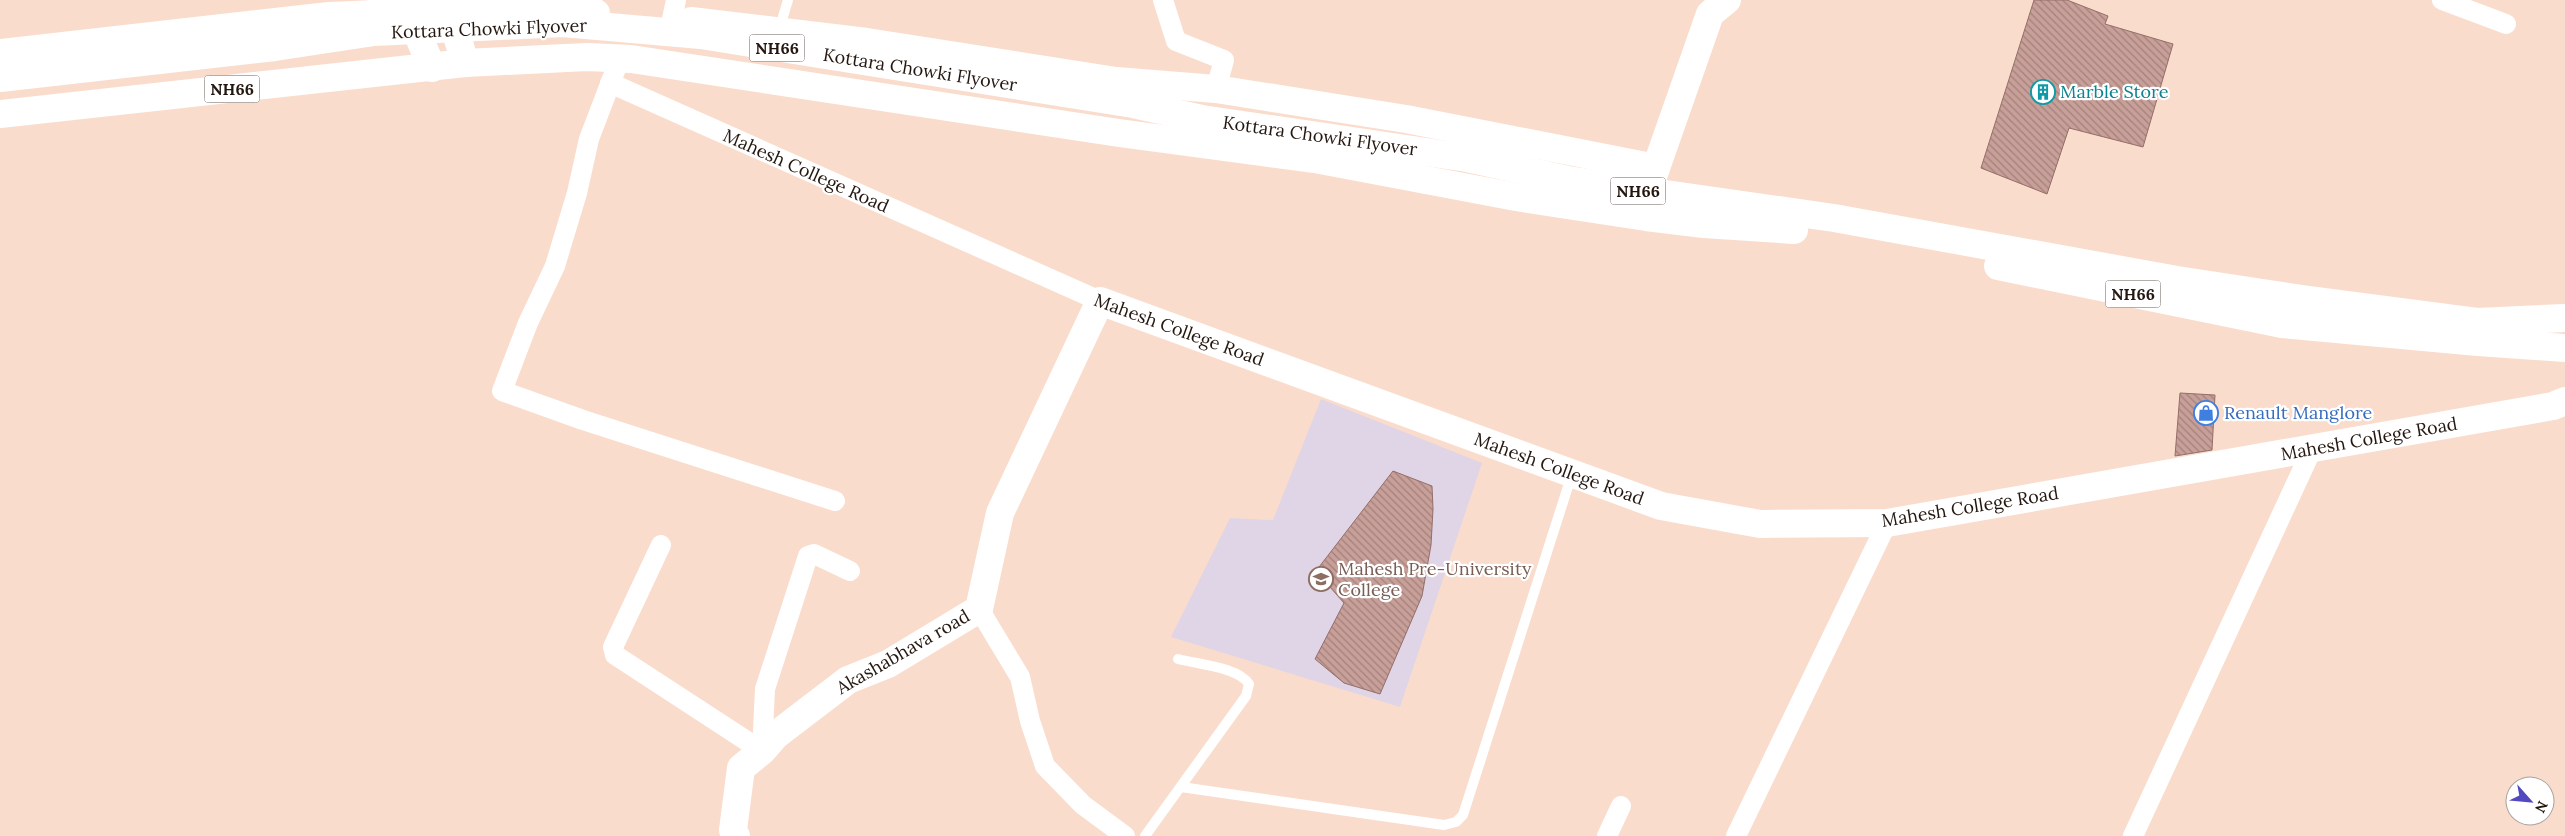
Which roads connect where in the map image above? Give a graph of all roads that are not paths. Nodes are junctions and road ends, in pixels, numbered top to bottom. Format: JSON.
{"nodes":[{"id":1,"x":381,"y":0,"type":"edge"},
{"id":2,"x":788,"y":0,"type":"edge"},
{"id":3,"x":1163,"y":0,"type":"edge"},
{"id":4,"x":1727,"y":0,"type":"edge"},
{"id":5,"x":2442,"y":0,"type":"edge"},
{"id":6,"x":429,"y":7,"type":"edge"},
{"id":7,"x":674,"y":9,"type":"edge"},
{"id":8,"x":2506,"y":24,"type":"dead end"},
{"id":9,"x":779,"y":31,"type":"junction"},
{"id":10,"x":0,"y":53,"type":"edge"},
{"id":11,"x":465,"y":63,"type":"junction"},
{"id":12,"x":432,"y":68,"type":"junction"},
{"id":13,"x":615,"y":70,"type":"junction"},
{"id":14,"x":0,"y":78,"type":"edge"},
{"id":15,"x":1216,"y":89,"type":"junction"},
{"id":16,"x":0,"y":114,"type":"edge"},
{"id":17,"x":1650,"y":192,"type":"junction"},
{"id":18,"x":1100,"y":301,"type":"junction"},
{"id":19,"x":2565,"y":318,"type":"edge"},
{"id":20,"x":2565,"y":348,"type":"edge"},
{"id":21,"x":2565,"y":401,"type":"edge"},
{"id":22,"x":2312,"y":449,"type":"junction"},
{"id":23,"x":1572,"y":474,"type":"junction"},
{"id":24,"x":835,"y":500,"type":"dead end"},
{"id":25,"x":1887,"y":523,"type":"junction"},
{"id":26,"x":661,"y":545,"type":"dead end"},
{"id":27,"x":850,"y":571,"type":"dead end"},
{"id":28,"x":978,"y":609,"type":"junction"},
{"id":29,"x":1178,"y":660,"type":"dead end"},
{"id":30,"x":762,"y":751,"type":"junction"},
{"id":31,"x":1181,"y":786,"type":"junction"},
{"id":32,"x":1621,"y":806,"type":"dead end"},
{"id":33,"x":736,"y":836,"type":"edge"},
{"id":34,"x":1125,"y":836,"type":"edge"},
{"id":35,"x":1145,"y":836,"type":"edge"},
{"id":36,"x":1607,"y":836,"type":"edge"},
{"id":37,"x":1736,"y":836,"type":"edge"},
{"id":38,"x":2133,"y":836,"type":"edge"}],
"edges":[{"from":1,"to":6,"type":"main road"},
{"from":2,"to":9,"type":"lane"},
{"from":3,"to":15,"type":"street"},
{"from":4,"to":17,"type":"main road"},
{"from":5,"to":8,"type":"street"},
{"from":6,"to":7,"type":"main road"},
{"from":6,"to":10,"type":"main road"},
{"from":6,"to":11,"type":"main road"},
{"from":6,"to":12,"type":"main road"},
{"from":7,"to":9,"type":"main road"},
{"from":9,"to":15,"type":"main road"},
{"from":11,"to":12,"type":"main road","number":"NH66"},
{"from":11,"to":13,"type":"main road","number":"NH66"},
{"from":12,"to":16,"type":"main road","number":"NH66"},
{"from":13,"to":17,"type":"main road","number":"NH66"},
{"from":13,"to":18,"type":"street","name":"Mahesh College Road"},
{"from":13,"to":24,"type":"street"},
{"from":14,"to":17,"type":"main road","name":"Kottara Chowki Flyover","number":"NH66"},
{"from":15,"to":17,"type":"main road"},
{"from":17,"to":19,"type":"main road","number":"NH66"},
{"from":17,"to":20,"type":"main road","number":"NH66"},
{"from":18,"to":23,"type":"main road","name":"Mahesh College Road"},
{"from":18,"to":28,"type":"main road","name":"Akashabhava road"},
{"from":21,"to":22,"type":"main road","name":"Mahesh College Road"},
{"from":22,"to":25,"type":"main road","name":"Mahesh College Road"},
{"from":22,"to":38,"type":"street"},
{"from":23,"to":25,"type":"main road","name":"Mahesh College Road"},
{"from":23,"to":31,"type":"lane"},
{"from":25,"to":37,"type":"street"},
{"from":26,"to":30,"type":"street"},
{"from":27,"to":30,"type":"street"},
{"from":28,"to":30,"type":"main road","name":"Akashabhava road"},
{"from":28,"to":34,"type":"street"},
{"from":29,"to":31,"type":"lane"},
{"from":30,"to":33,"type":"main road","name":"Akashabhava road"},
{"from":31,"to":35,"type":"lane"},
{"from":32,"to":36,"type":"street"}]}
